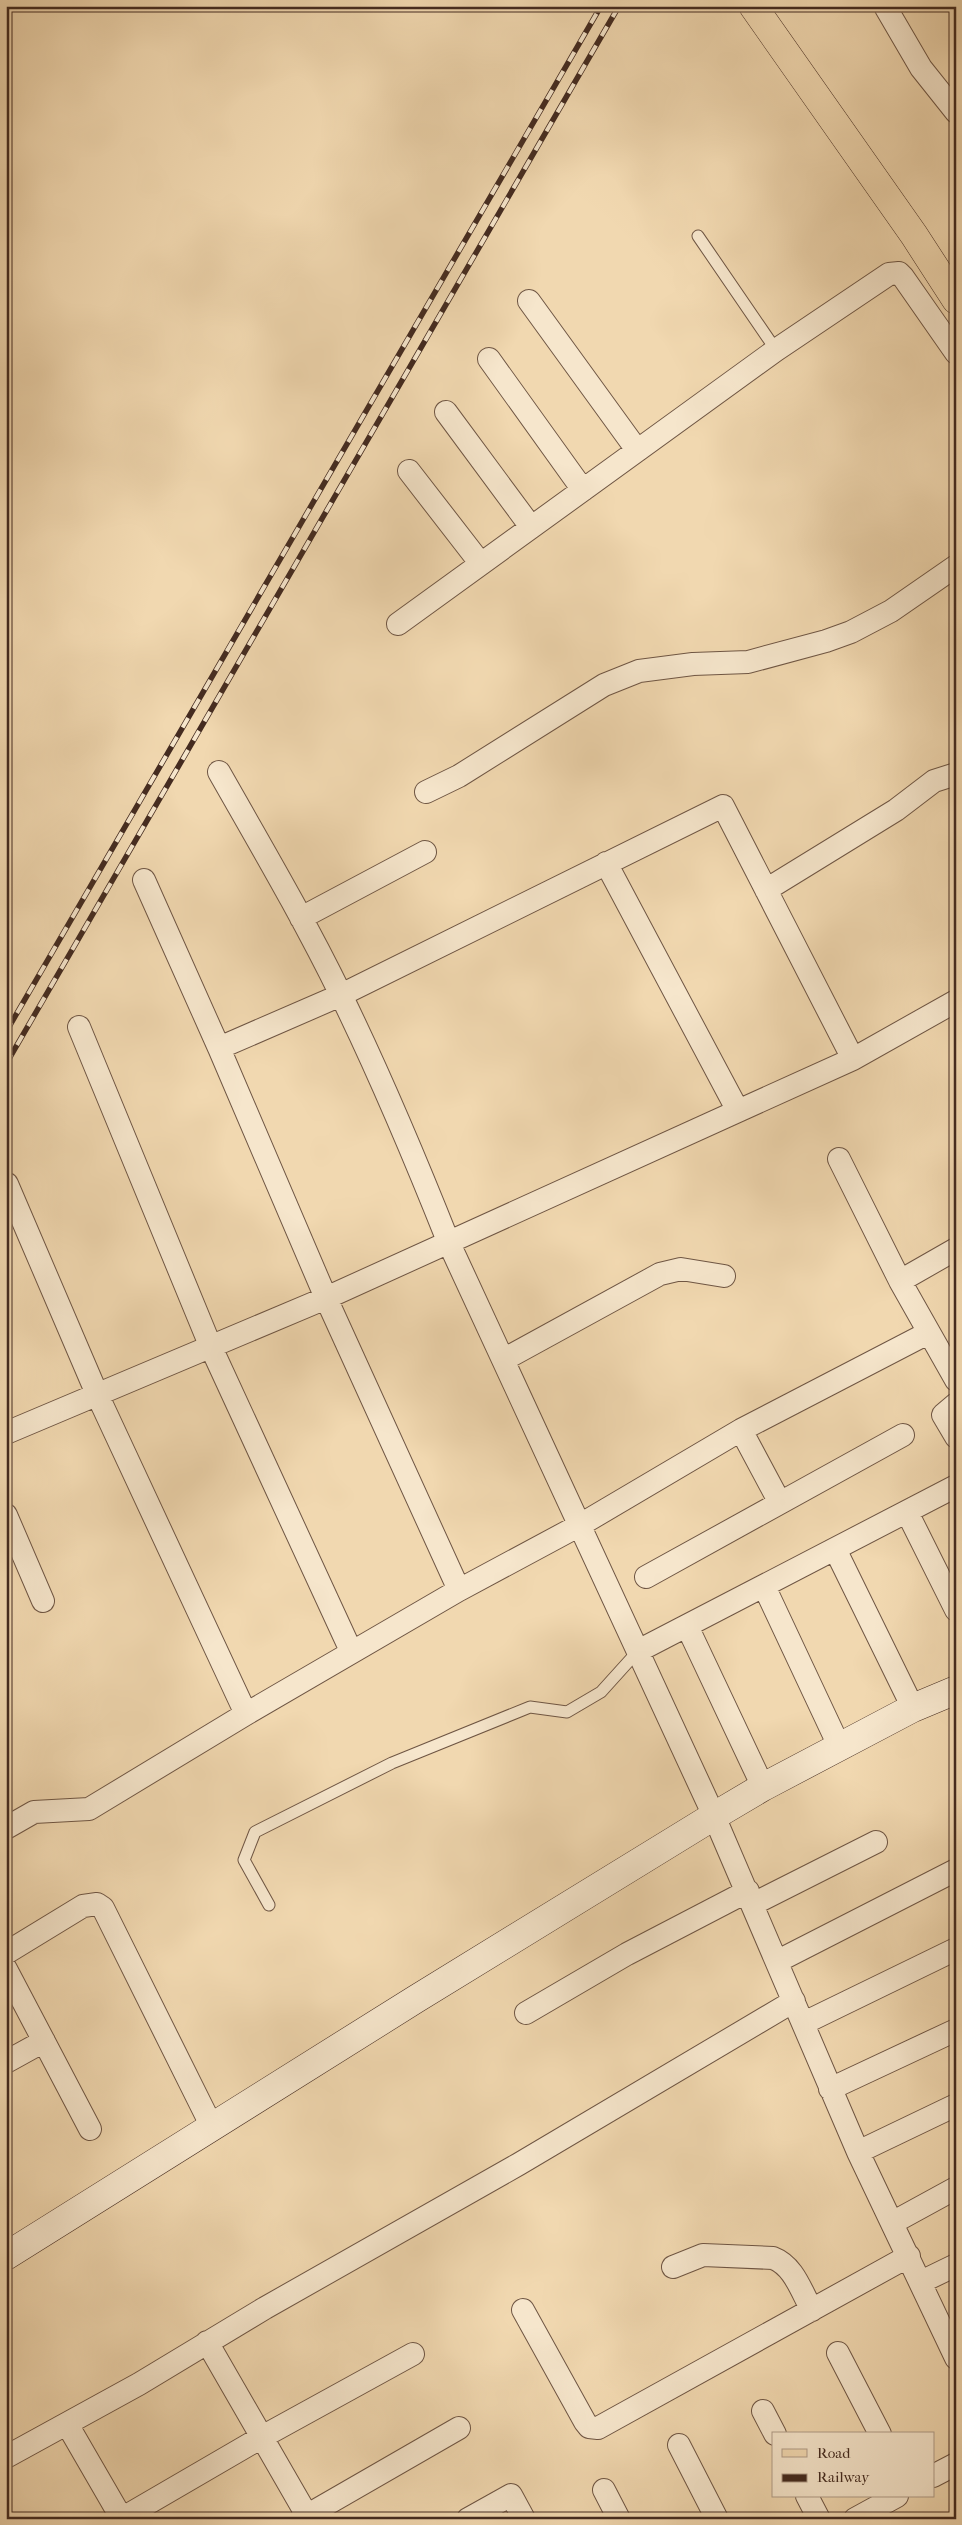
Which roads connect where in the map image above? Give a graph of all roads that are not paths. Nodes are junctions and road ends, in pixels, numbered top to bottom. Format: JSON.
{"nodes":[{"id":1,"x":753,"y":6,"type":"edge"},
{"id":2,"x":886,"y":8,"type":"dead end"},
{"id":3,"x":956,"y":112,"type":"edge"},
{"id":4,"x":698,"y":236,"type":"dead end"},
{"id":5,"x":956,"y":300,"type":"edge"},
{"id":6,"x":529,"y":302,"type":"dead end"},
{"id":7,"x":776,"y":350,"type":"junction"},
{"id":8,"x":956,"y":353,"type":"edge"},
{"id":9,"x":489,"y":359,"type":"dead end"},
{"id":10,"x":446,"y":412,"type":"dead end"},
{"id":11,"x":637,"y":450,"type":"junction"},
{"id":12,"x":409,"y":470,"type":"dead end"},
{"id":13,"x":583,"y":490,"type":"junction"},
{"id":14,"x":531,"y":527,"type":"junction"},
{"id":15,"x":480,"y":564,"type":"junction"},
{"id":16,"x":956,"y":566,"type":"edge"},
{"id":17,"x":398,"y":624,"type":"dead end"},
{"id":18,"x":219,"y":772,"type":"dead end"},
{"id":19,"x":956,"y":774,"type":"edge"},
{"id":20,"x":426,"y":792,"type":"dead end"},
{"id":21,"x":425,"y":852,"type":"dead end"},
{"id":22,"x":606,"y":863,"type":"junction"},
{"id":23,"x":144,"y":880,"type":"dead end"},
{"id":24,"x":766,"y":890,"type":"junction"},
{"id":25,"x":301,"y":918,"type":"junction"},
{"id":26,"x":341,"y":995,"type":"junction"},
{"id":27,"x":956,"y":1001,"type":"edge"},
{"id":28,"x":79,"y":1028,"type":"dead end"},
{"id":29,"x":220,"y":1048,"type":"junction"},
{"id":30,"x":852,"y":1059,"type":"junction"},
{"id":31,"x":738,"y":1111,"type":"junction"},
{"id":32,"x":839,"y":1159,"type":"dead end"},
{"id":33,"x":7,"y":1184,"type":"edge"},
{"id":34,"x":448,"y":1241,"type":"junction"},
{"id":35,"x":956,"y":1249,"type":"edge"},
{"id":36,"x":724,"y":1276,"type":"dead end"},
{"id":37,"x":900,"y":1281,"type":"junction"},
{"id":38,"x":326,"y":1298,"type":"junction"},
{"id":39,"x":928,"y":1333,"type":"junction"},
{"id":40,"x":210,"y":1346,"type":"junction"},
{"id":41,"x":503,"y":1360,"type":"junction"},
{"id":42,"x":956,"y":1380,"type":"edge"},
{"id":43,"x":97,"y":1394,"type":"junction"},
{"id":44,"x":956,"y":1404,"type":"edge"},
{"id":45,"x":741,"y":1430,"type":"junction"},
{"id":46,"x":6,"y":1433,"type":"edge"},
{"id":47,"x":902,"y":1435,"type":"dead end"},
{"id":48,"x":956,"y":1437,"type":"edge"},
{"id":49,"x":956,"y":1486,"type":"edge"},
{"id":50,"x":780,"y":1503,"type":"junction"},
{"id":51,"x":907,"y":1512,"type":"junction"},
{"id":52,"x":6,"y":1515,"type":"edge"},
{"id":53,"x":580,"y":1525,"type":"junction"},
{"id":54,"x":834,"y":1549,"type":"junction"},
{"id":55,"x":646,"y":1577,"type":"dead end"},
{"id":56,"x":764,"y":1586,"type":"junction"},
{"id":57,"x":459,"y":1590,"type":"junction"},
{"id":58,"x":43,"y":1601,"type":"dead end"},
{"id":59,"x":956,"y":1610,"type":"edge"},
{"id":60,"x":687,"y":1626,"type":"junction"},
{"id":61,"x":638,"y":1650,"type":"junction"},
{"id":62,"x":351,"y":1652,"type":"junction"},
{"id":63,"x":956,"y":1690,"type":"edge"},
{"id":64,"x":913,"y":1708,"type":"junction"},
{"id":65,"x":246,"y":1714,"type":"junction"},
{"id":66,"x":840,"y":1748,"type":"junction"},
{"id":67,"x":763,"y":1787,"type":"junction"},
{"id":68,"x":714,"y":1816,"type":"junction"},
{"id":69,"x":6,"y":1828,"type":"edge"},
{"id":70,"x":876,"y":1842,"type":"dead end"},
{"id":71,"x":956,"y":1870,"type":"edge"},
{"id":72,"x":750,"y":1898,"type":"junction"},
{"id":73,"x":269,"y":1905,"type":"dead end"},
{"id":74,"x":956,"y":1949,"type":"edge"},
{"id":75,"x":6,"y":1953,"type":"edge"},
{"id":76,"x":778,"y":1961,"type":"junction"},
{"id":77,"x":6,"y":1969,"type":"edge"},
{"id":78,"x":794,"y":2001,"type":"junction"},
{"id":79,"x":526,"y":2013,"type":"dead end"},
{"id":80,"x":804,"y":2023,"type":"junction"},
{"id":81,"x":956,"y":2030,"type":"edge"},
{"id":82,"x":44,"y":2041,"type":"junction"},
{"id":83,"x":6,"y":2062,"type":"edge"},
{"id":84,"x":830,"y":2089,"type":"junction"},
{"id":85,"x":956,"y":2106,"type":"edge"},
{"id":86,"x":212,"y":2127,"type":"junction"},
{"id":87,"x":90,"y":2128,"type":"dead end"},
{"id":88,"x":858,"y":2152,"type":"junction"},
{"id":89,"x":956,"y":2188,"type":"edge"},
{"id":90,"x":892,"y":2224,"type":"junction"},
{"id":91,"x":6,"y":2256,"type":"edge"},
{"id":92,"x":909,"y":2256,"type":"junction"},
{"id":93,"x":956,"y":2265,"type":"edge"},
{"id":94,"x":673,"y":2267,"type":"dead end"},
{"id":95,"x":921,"y":2282,"type":"junction"},
{"id":96,"x":523,"y":2310,"type":"dead end"},
{"id":97,"x":812,"y":2310,"type":"junction"},
{"id":98,"x":207,"y":2342,"type":"junction"},
{"id":99,"x":953,"y":2345,"type":"edge"},
{"id":100,"x":838,"y":2353,"type":"dead end"},
{"id":101,"x":414,"y":2354,"type":"dead end"},
{"id":102,"x":763,"y":2411,"type":"dead end"},
{"id":103,"x":67,"y":2424,"type":"junction"},
{"id":104,"x":458,"y":2428,"type":"dead end"},
{"id":105,"x":774,"y":2432,"type":"edge"},
{"id":106,"x":879,"y":2432,"type":"edge"},
{"id":107,"x":262,"y":2437,"type":"junction"},
{"id":108,"x":679,"y":2445,"type":"dead end"},
{"id":109,"x":6,"y":2457,"type":"edge"},
{"id":110,"x":956,"y":2464,"type":"edge"},
{"id":111,"x":934,"y":2475,"type":"edge"},
{"id":112,"x":604,"y":2490,"type":"dead end"},
{"id":113,"x":808,"y":2498,"type":"edge"},
{"id":114,"x":893,"y":2498,"type":"edge"},
{"id":115,"x":306,"y":2518,"type":"edge"},
{"id":116,"x":121,"y":2519,"type":"edge"},
{"id":117,"x":468,"y":2519,"type":"edge"},
{"id":118,"x":524,"y":2519,"type":"edge"},
{"id":119,"x":619,"y":2519,"type":"edge"},
{"id":120,"x":717,"y":2519,"type":"edge"},
{"id":121,"x":819,"y":2519,"type":"edge"},
{"id":122,"x":855,"y":2519,"type":"edge"}],
"edges":[{"from":1,"to":5,"type":"main road"},
{"from":2,"to":3,"type":"street"},
{"from":4,"to":7,"type":"lane"},
{"from":6,"to":11,"type":"street"},
{"from":7,"to":8,"type":"street"},
{"from":7,"to":11,"type":"street"},
{"from":9,"to":13,"type":"street"},
{"from":10,"to":14,"type":"street"},
{"from":11,"to":13,"type":"street"},
{"from":12,"to":15,"type":"street"},
{"from":13,"to":14,"type":"street"},
{"from":14,"to":15,"type":"street"},
{"from":15,"to":17,"type":"street"},
{"from":16,"to":20,"type":"street"},
{"from":18,"to":25,"type":"street"},
{"from":19,"to":24,"type":"street"},
{"from":21,"to":25,"type":"street"},
{"from":22,"to":24,"type":"street"},
{"from":22,"to":26,"type":"street"},
{"from":22,"to":31,"type":"street"},
{"from":23,"to":29,"type":"street"},
{"from":24,"to":30,"type":"street"},
{"from":25,"to":26,"type":"street"},
{"from":26,"to":29,"type":"street"},
{"from":26,"to":34,"type":"street"},
{"from":27,"to":30,"type":"street"},
{"from":28,"to":40,"type":"street"},
{"from":29,"to":38,"type":"street"},
{"from":30,"to":31,"type":"street"},
{"from":31,"to":34,"type":"street"},
{"from":32,"to":37,"type":"street"},
{"from":33,"to":43,"type":"street"},
{"from":34,"to":38,"type":"street"},
{"from":34,"to":41,"type":"street"},
{"from":35,"to":37,"type":"street"},
{"from":36,"to":41,"type":"street"},
{"from":37,"to":39,"type":"street"},
{"from":38,"to":40,"type":"street"},
{"from":38,"to":57,"type":"street"},
{"from":39,"to":42,"type":"street"},
{"from":39,"to":45,"type":"street"},
{"from":40,"to":43,"type":"street"},
{"from":40,"to":62,"type":"street"},
{"from":41,"to":53,"type":"street"},
{"from":43,"to":46,"type":"street"},
{"from":43,"to":65,"type":"street"},
{"from":44,"to":48,"type":"street"},
{"from":45,"to":50,"type":"street"},
{"from":45,"to":53,"type":"street"},
{"from":47,"to":50,"type":"street"},
{"from":49,"to":51,"type":"street"},
{"from":50,"to":55,"type":"street"},
{"from":51,"to":54,"type":"street"},
{"from":51,"to":59,"type":"street"},
{"from":52,"to":58,"type":"street"},
{"from":53,"to":57,"type":"street"},
{"from":53,"to":61,"type":"street"},
{"from":54,"to":56,"type":"street"},
{"from":54,"to":64,"type":"street"},
{"from":56,"to":60,"type":"street"},
{"from":56,"to":66,"type":"street"},
{"from":57,"to":62,"type":"street"},
{"from":60,"to":61,"type":"street"},
{"from":60,"to":67,"type":"street"},
{"from":61,"to":68,"type":"street"},
{"from":61,"to":73,"type":"lane"},
{"from":62,"to":65,"type":"street"},
{"from":63,"to":64,"type":"street"},
{"from":64,"to":66,"type":"street"},
{"from":65,"to":69,"type":"street"},
{"from":66,"to":67,"type":"street"},
{"from":67,"to":68,"type":"street"},
{"from":68,"to":72,"type":"street"},
{"from":68,"to":86,"type":"street"},
{"from":70,"to":72,"type":"street"},
{"from":71,"to":76,"type":"street"},
{"from":72,"to":76,"type":"street"},
{"from":72,"to":79,"type":"street"},
{"from":74,"to":80,"type":"street"},
{"from":75,"to":86,"type":"street"},
{"from":76,"to":78,"type":"street"},
{"from":77,"to":82,"type":"street"},
{"from":78,"to":80,"type":"street"},
{"from":78,"to":98,"type":"street"},
{"from":80,"to":84,"type":"street"},
{"from":81,"to":84,"type":"street"},
{"from":82,"to":83,"type":"street"},
{"from":82,"to":87,"type":"street"},
{"from":84,"to":88,"type":"street"},
{"from":85,"to":88,"type":"street"},
{"from":86,"to":91,"type":"street"},
{"from":88,"to":90,"type":"street"},
{"from":89,"to":90,"type":"street"},
{"from":90,"to":92,"type":"street"},
{"from":92,"to":95,"type":"street"},
{"from":92,"to":97,"type":"street"},
{"from":93,"to":95,"type":"street"},
{"from":94,"to":97,"type":"street"},
{"from":95,"to":99,"type":"street"},
{"from":96,"to":97,"type":"street"},
{"from":98,"to":103,"type":"street"},
{"from":98,"to":107,"type":"street"},
{"from":100,"to":106,"type":"street"},
{"from":101,"to":107,"type":"street"},
{"from":102,"to":105,"type":"street"},
{"from":103,"to":109,"type":"street"},
{"from":103,"to":116,"type":"street"},
{"from":104,"to":115,"type":"street"},
{"from":107,"to":115,"type":"street"},
{"from":107,"to":116,"type":"street"},
{"from":108,"to":120,"type":"street"},
{"from":110,"to":111,"type":"street"},
{"from":112,"to":119,"type":"street"},
{"from":113,"to":121,"type":"street"},
{"from":114,"to":122,"type":"street"},
{"from":117,"to":118,"type":"street"}]}
